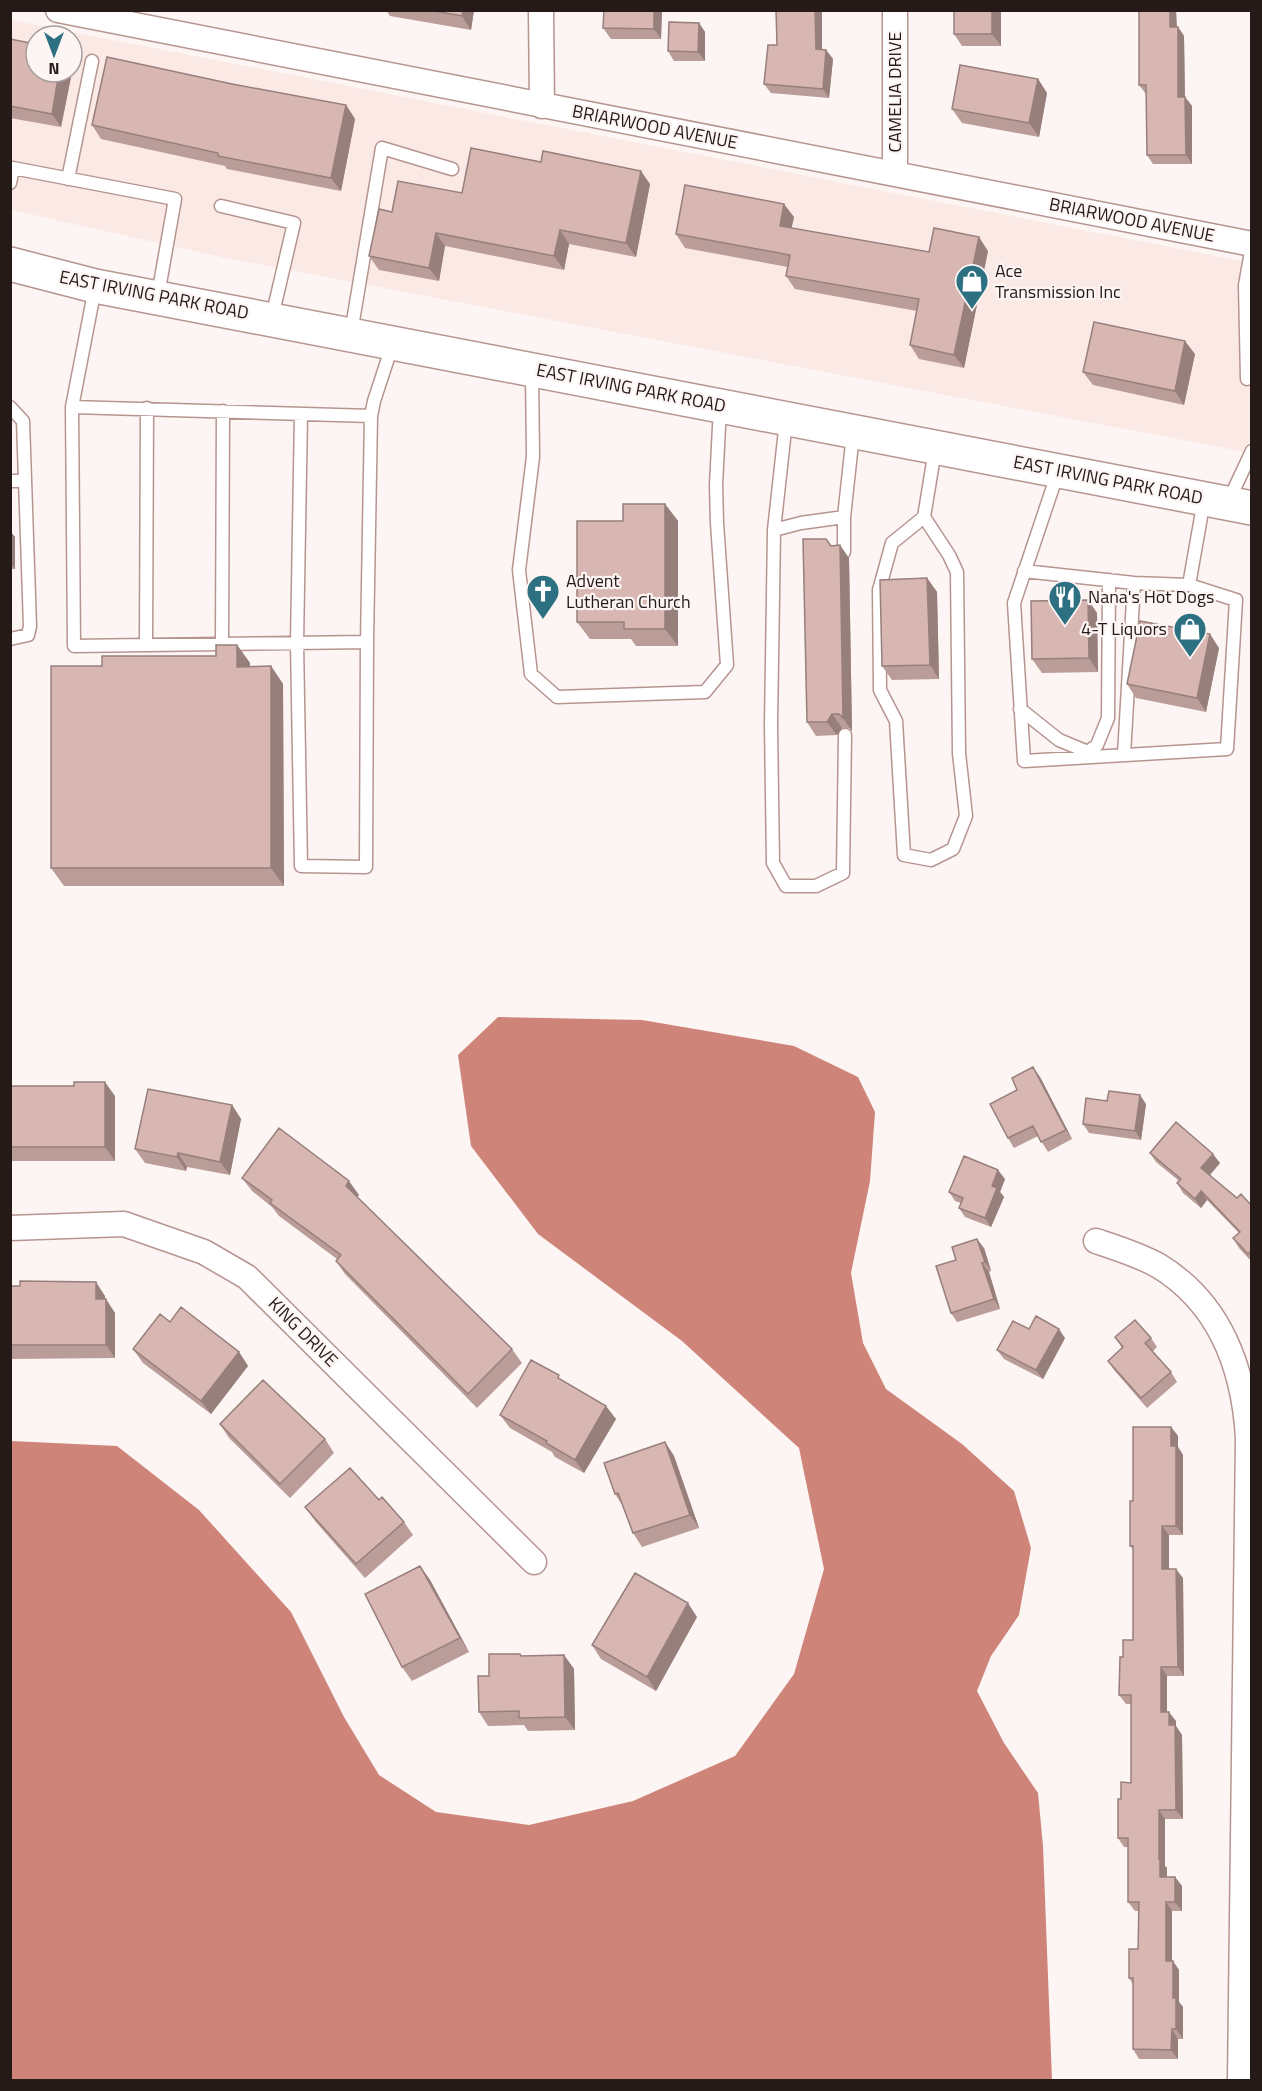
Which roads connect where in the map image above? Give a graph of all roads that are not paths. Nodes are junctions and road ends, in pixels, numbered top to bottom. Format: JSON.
{"nodes":[{"id":1,"x":58,"y":10,"type":"edge"},
{"id":2,"x":541,"y":10,"type":"edge"},
{"id":3,"x":895,"y":10,"type":"edge"},
{"id":4,"x":144,"y":19,"type":"edge"},
{"id":5,"x":92,"y":61,"type":"dead end"},
{"id":6,"x":542,"y":106,"type":"junction"},
{"id":7,"x":12,"y":168,"type":"edge"},
{"id":8,"x":452,"y":169,"type":"dead end"},
{"id":9,"x":896,"y":174,"type":"junction"},
{"id":10,"x":68,"y":179,"type":"junction"},
{"id":11,"x":10,"y":183,"type":"edge"},
{"id":12,"x":221,"y":206,"type":"dead end"},
{"id":13,"x":1251,"y":245,"type":"edge"},
{"id":14,"x":10,"y":264,"type":"edge"},
{"id":15,"x":95,"y":286,"type":"junction"},
{"id":16,"x":157,"y":296,"type":"junction"},
{"id":17,"x":272,"y":318,"type":"junction"},
{"id":18,"x":351,"y":334,"type":"junction"},
{"id":19,"x":394,"y":342,"type":"junction"},
{"id":20,"x":532,"y":369,"type":"junction"},
{"id":21,"x":1247,"y":379,"type":"dead end"},
{"id":22,"x":720,"y":405,"type":"junction"},
{"id":23,"x":10,"y":407,"type":"edge"},
{"id":24,"x":72,"y":407,"type":"junction"},
{"id":25,"x":147,"y":408,"type":"junction"},
{"id":26,"x":223,"y":411,"type":"junction"},
{"id":27,"x":301,"y":414,"type":"junction"},
{"id":28,"x":371,"y":416,"type":"junction"},
{"id":29,"x":786,"y":418,"type":"junction"},
{"id":30,"x":854,"y":431,"type":"junction"},
{"id":31,"x":936,"y":447,"type":"junction"},
{"id":32,"x":1251,"y":451,"type":"edge"},
{"id":33,"x":1059,"y":471,"type":"junction"},
{"id":34,"x":10,"y":481,"type":"edge"},
{"id":35,"x":25,"y":481,"type":"junction"},
{"id":36,"x":1228,"y":504,"type":"edge"},
{"id":37,"x":844,"y":517,"type":"junction"},
{"id":38,"x":924,"y":517,"type":"junction"},
{"id":39,"x":774,"y":530,"type":"junction"},
{"id":40,"x":844,"y":552,"type":"dead end"},
{"id":41,"x":1024,"y":571,"type":"junction"},
{"id":42,"x":1109,"y":580,"type":"junction"},
{"id":43,"x":1134,"y":583,"type":"junction"},
{"id":44,"x":1189,"y":585,"type":"junction"},
{"id":45,"x":10,"y":639,"type":"edge"},
{"id":46,"x":367,"y":642,"type":"junction"},
{"id":47,"x":297,"y":643,"type":"junction"},
{"id":48,"x":222,"y":644,"type":"junction"},
{"id":49,"x":146,"y":645,"type":"junction"},
{"id":50,"x":1020,"y":710,"type":"junction"},
{"id":51,"x":845,"y":735,"type":"edge"},
{"id":52,"x":1124,"y":755,"type":"junction"},
{"id":53,"x":10,"y":1228,"type":"edge"},
{"id":54,"x":1096,"y":1241,"type":"dead end"},
{"id":55,"x":1249,"y":1469,"type":"edge"},
{"id":56,"x":534,"y":1562,"type":"dead end"},
{"id":57,"x":1240,"y":2080,"type":"edge"}],
"edges":[{"from":1,"to":4,"type":"street","name":"BRIARWOOD AVENUE"},
{"from":2,"to":6,"type":"street"},
{"from":3,"to":9,"type":"street","name":"CAMELIA DRIVE"},
{"from":4,"to":6,"type":"street","name":"BRIARWOOD AVENUE"},
{"from":5,"to":10,"type":"lane"},
{"from":6,"to":9,"type":"street","name":"BRIARWOOD AVENUE"},
{"from":7,"to":10,"type":"lane"},
{"from":7,"to":11,"type":"lane"},
{"from":8,"to":18,"type":"lane"},
{"from":9,"to":13,"type":"street","name":"BRIARWOOD AVENUE"},
{"from":10,"to":16,"type":"lane"},
{"from":12,"to":17,"type":"lane"},
{"from":13,"to":21,"type":"lane"},
{"from":14,"to":15,"type":"main road","name":"EAST IRVING PARK ROAD"},
{"from":15,"to":16,"type":"main road","name":"EAST IRVING PARK ROAD"},
{"from":15,"to":24,"type":"lane"},
{"from":16,"to":17,"type":"main road","name":"EAST IRVING PARK ROAD"},
{"from":17,"to":18,"type":"main road","name":"EAST IRVING PARK ROAD"},
{"from":18,"to":19,"type":"main road","name":"EAST IRVING PARK ROAD"},
{"from":19,"to":20,"type":"main road","name":"EAST IRVING PARK ROAD"},
{"from":19,"to":28,"type":"lane"},
{"from":20,"to":22,"type":"main road","name":"EAST IRVING PARK ROAD"},
{"from":20,"to":22,"type":"lane"},
{"from":22,"to":29,"type":"main road","name":"EAST IRVING PARK ROAD"},
{"from":23,"to":35,"type":"lane"},
{"from":24,"to":25,"type":"lane"},
{"from":24,"to":49,"type":"lane"},
{"from":25,"to":26,"type":"lane"},
{"from":25,"to":49,"type":"lane"},
{"from":26,"to":27,"type":"lane"},
{"from":26,"to":48,"type":"lane"},
{"from":27,"to":28,"type":"lane"},
{"from":27,"to":47,"type":"lane"},
{"from":28,"to":46,"type":"lane"},
{"from":29,"to":30,"type":"main road","name":"EAST IRVING PARK ROAD"},
{"from":29,"to":39,"type":"lane"},
{"from":30,"to":31,"type":"main road","name":"EAST IRVING PARK ROAD"},
{"from":30,"to":37,"type":"lane"},
{"from":31,"to":33,"type":"main road","name":"EAST IRVING PARK ROAD"},
{"from":31,"to":38,"type":"lane"},
{"from":32,"to":36,"type":"lane"},
{"from":33,"to":36,"type":"main road","name":"EAST IRVING PARK ROAD"},
{"from":33,"to":41,"type":"lane"},
{"from":34,"to":35,"type":"lane"},
{"from":35,"to":45,"type":"lane"},
{"from":36,"to":44,"type":"lane"},
{"from":37,"to":39,"type":"lane"},
{"from":37,"to":40,"type":"lane"},
{"from":38,"to":38,"type":"lane"},
{"from":39,"to":51,"type":"lane"},
{"from":41,"to":42,"type":"lane"},
{"from":41,"to":50,"type":"lane"},
{"from":42,"to":43,"type":"lane"},
{"from":42,"to":50,"type":"lane"},
{"from":43,"to":44,"type":"lane"},
{"from":43,"to":52,"type":"lane"},
{"from":44,"to":52,"type":"lane"},
{"from":46,"to":47,"type":"lane"},
{"from":46,"to":47,"type":"lane"},
{"from":47,"to":48,"type":"lane"},
{"from":48,"to":49,"type":"lane"},
{"from":50,"to":52,"type":"lane"},
{"from":53,"to":56,"type":"street","name":"KING DRIVE"},
{"from":54,"to":55,"type":"street"},
{"from":55,"to":57,"type":"street"}]}
